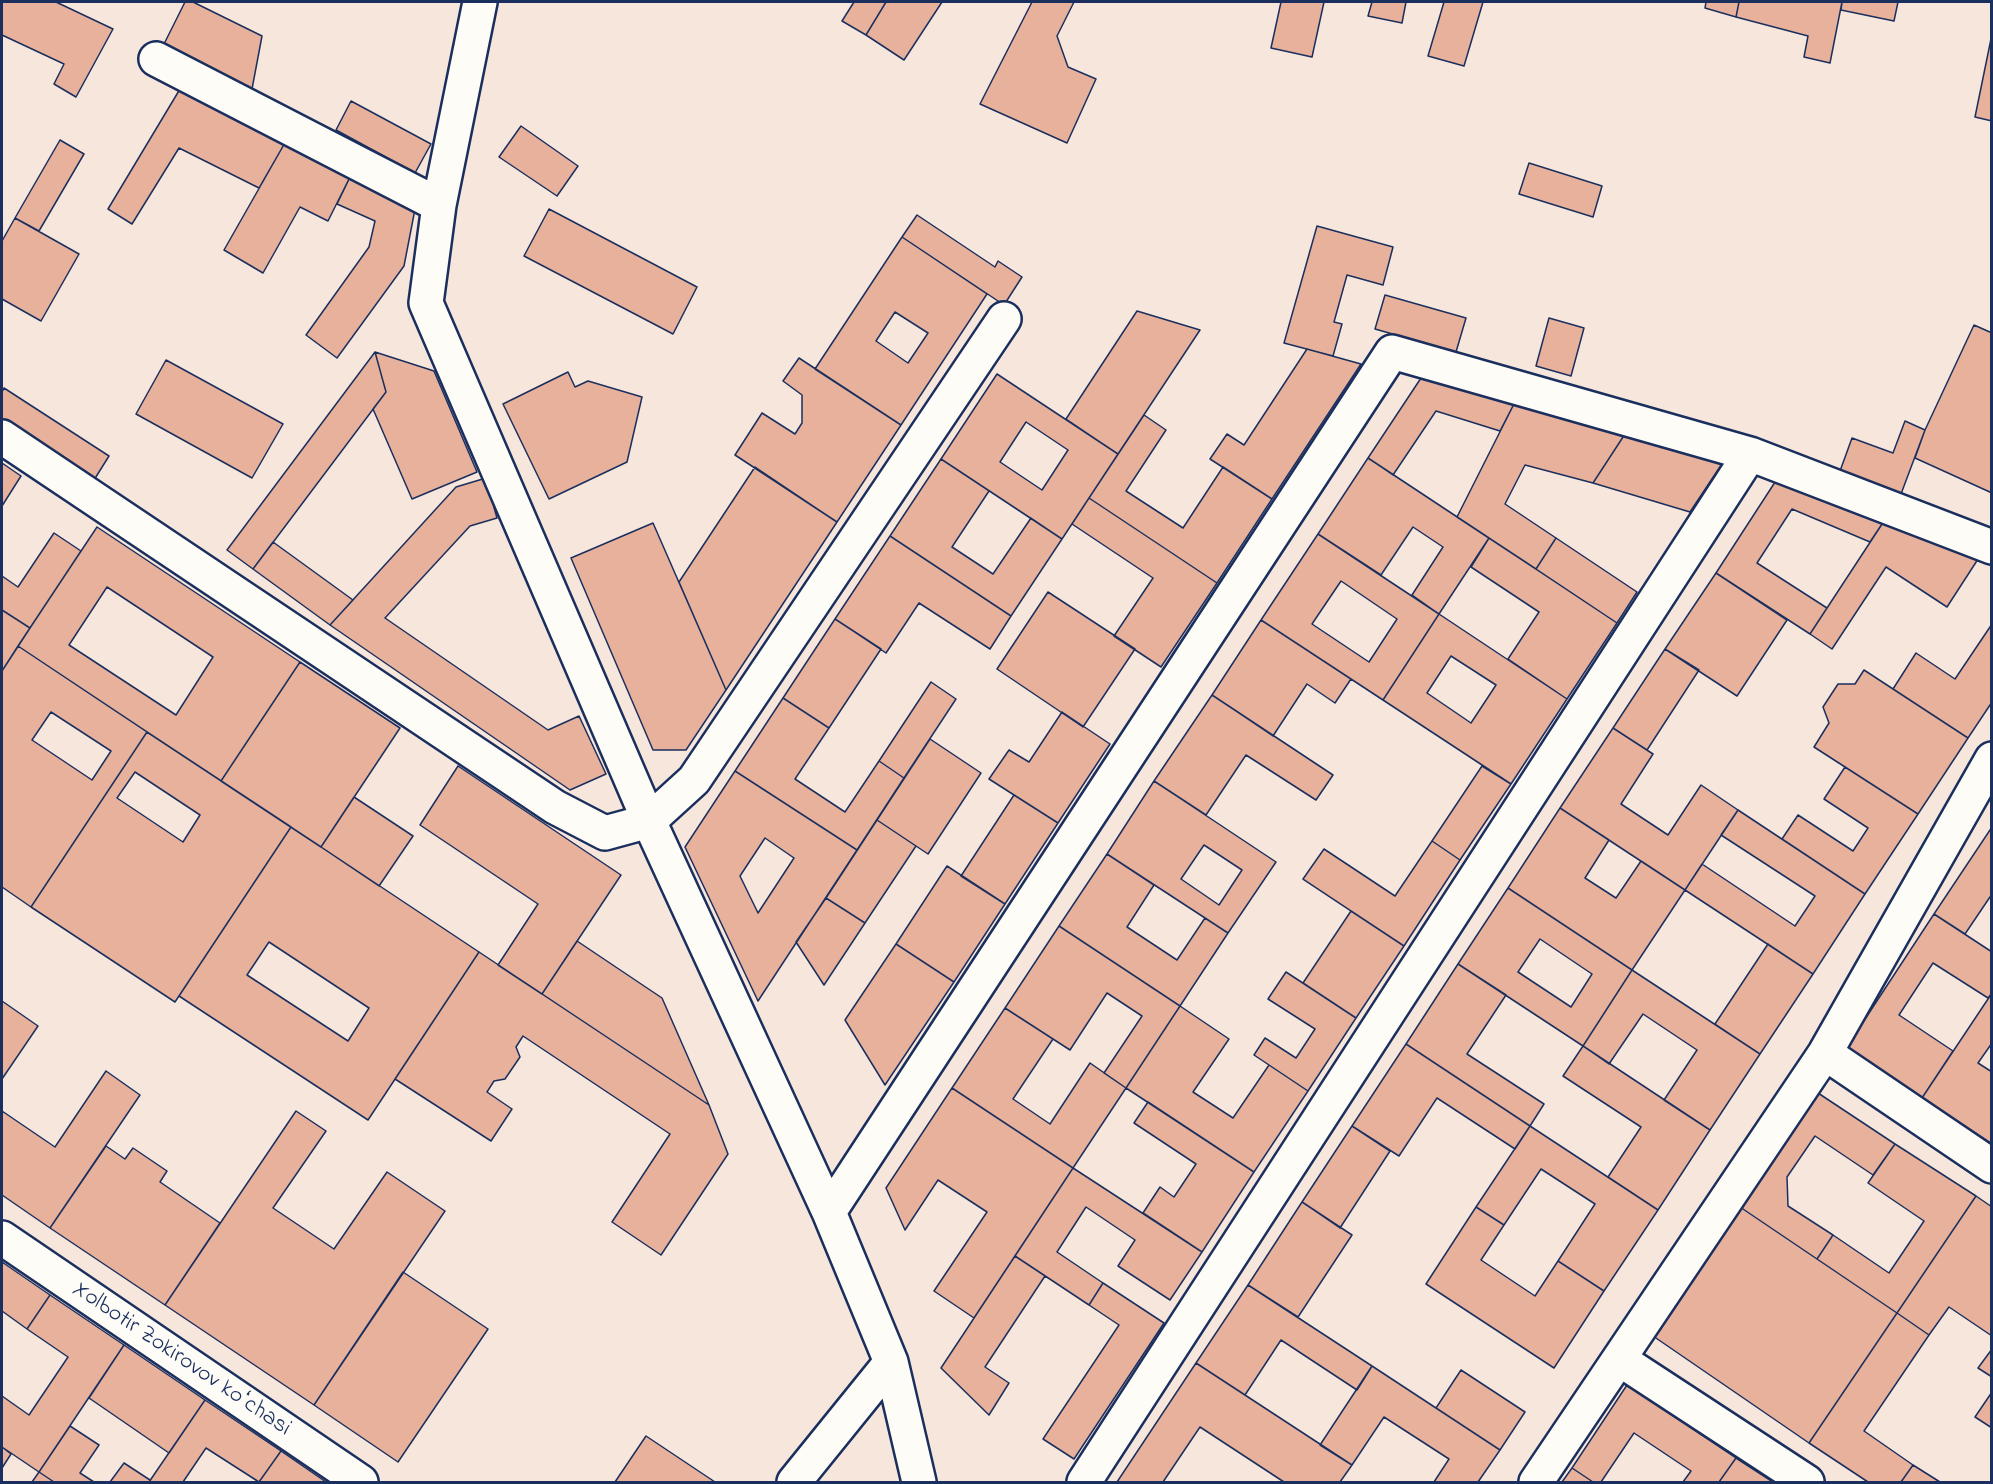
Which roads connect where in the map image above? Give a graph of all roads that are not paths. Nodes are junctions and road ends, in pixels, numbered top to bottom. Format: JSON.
{"nodes":[{"id":1,"x":480,"y":2,"type":"edge"},
{"id":2,"x":156,"y":59,"type":"dead end"},
{"id":3,"x":439,"y":205,"type":"junction"},
{"id":4,"x":1004,"y":319,"type":"dead end"},
{"id":5,"x":2,"y":437,"type":"edge"},
{"id":6,"x":1750,"y":454,"type":"junction"},
{"id":7,"x":1992,"y":547,"type":"edge"},
{"id":8,"x":1992,"y":759,"type":"edge"},
{"id":9,"x":649,"y":821,"type":"junction"},
{"id":10,"x":1825,"y":1053,"type":"junction"},
{"id":11,"x":1992,"y":1166,"type":"edge"},
{"id":12,"x":829,"y":1212,"type":"junction"},
{"id":13,"x":2,"y":1238,"type":"edge"},
{"id":14,"x":1619,"y":1359,"type":"junction"},
{"id":15,"x":891,"y":1362,"type":"junction"},
{"id":16,"x":361,"y":1482,"type":"edge"},
{"id":17,"x":794,"y":1482,"type":"edge"},
{"id":18,"x":919,"y":1482,"type":"edge"},
{"id":19,"x":1084,"y":1482,"type":"edge"},
{"id":20,"x":1536,"y":1482,"type":"edge"},
{"id":21,"x":1807,"y":1482,"type":"edge"}],
"edges":[{"from":1,"to":3,"type":"street"},
{"from":2,"to":3,"type":"street"},
{"from":3,"to":9,"type":"street"},
{"from":4,"to":9,"type":"street"},
{"from":5,"to":9,"type":"street"},
{"from":6,"to":7,"type":"street"},
{"from":6,"to":12,"type":"street"},
{"from":6,"to":19,"type":"street"},
{"from":8,"to":10,"type":"street"},
{"from":9,"to":12,"type":"street"},
{"from":10,"to":11,"type":"street"},
{"from":10,"to":14,"type":"street"},
{"from":12,"to":15,"type":"street"},
{"from":13,"to":16,"type":"street","name":"Xolbotir Zokirovov koʻchasi"},
{"from":14,"to":20,"type":"street"},
{"from":14,"to":21,"type":"street"},
{"from":15,"to":17,"type":"street"},
{"from":15,"to":18,"type":"street"}]}
